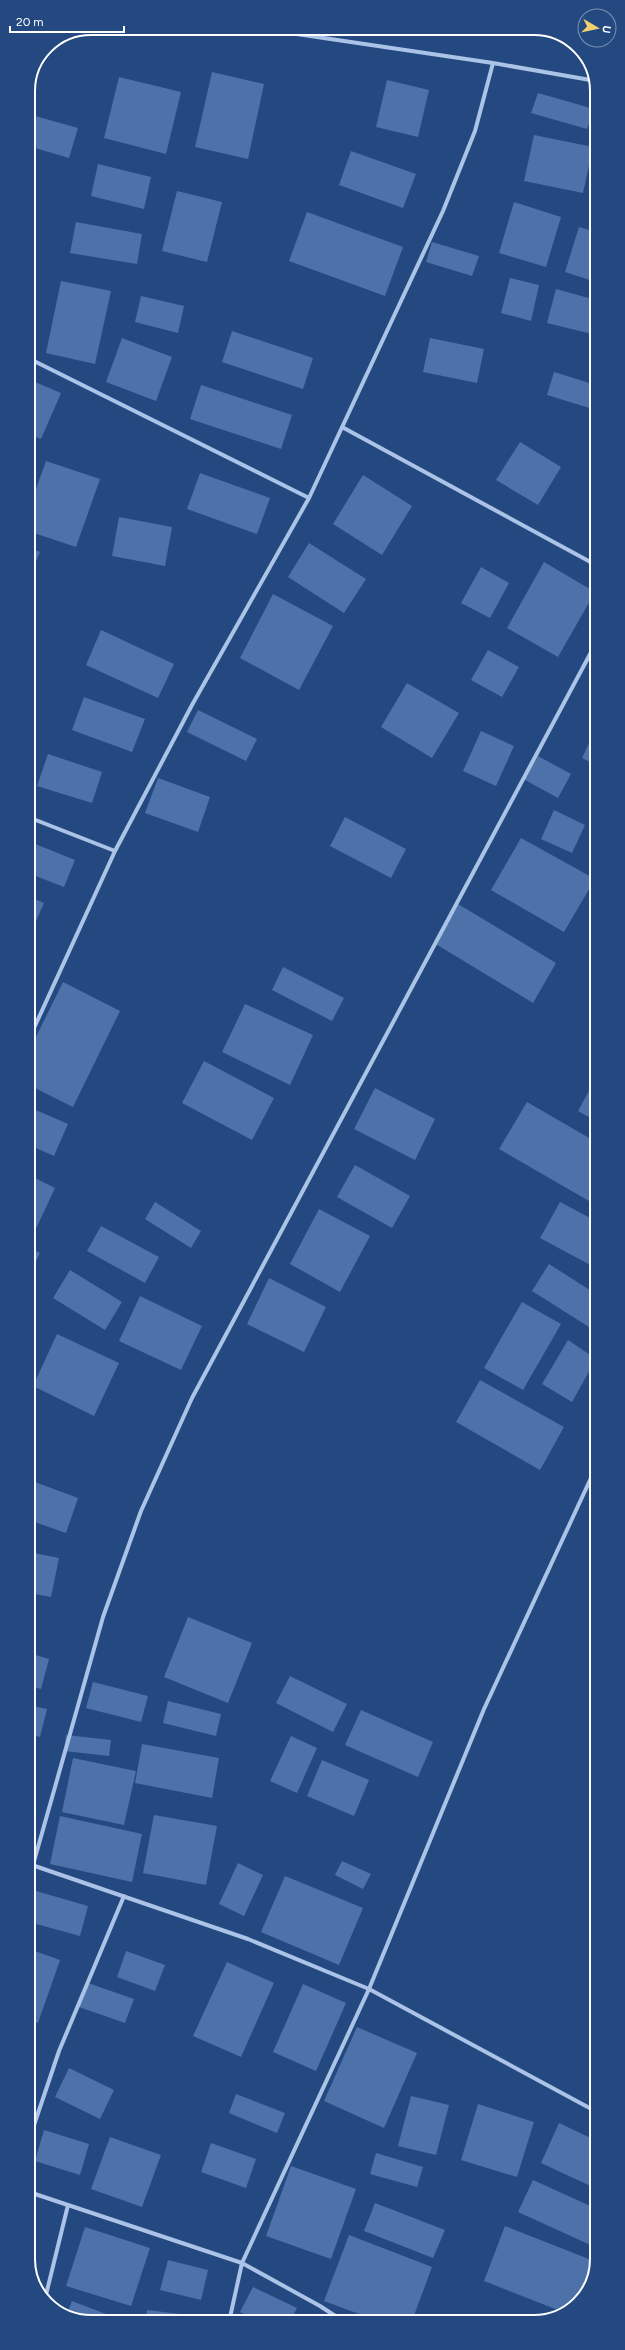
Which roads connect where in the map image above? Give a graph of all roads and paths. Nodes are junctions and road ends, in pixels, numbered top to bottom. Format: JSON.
{"nodes":[{"id":1,"x":303,"y":35,"type":"edge"},
{"id":2,"x":493,"y":63,"type":"junction"},
{"id":3,"x":589,"y":80,"type":"edge"},
{"id":4,"x":35,"y":361,"type":"edge"},
{"id":5,"x":342,"y":427,"type":"junction"},
{"id":6,"x":309,"y":498,"type":"junction"},
{"id":7,"x":590,"y":562,"type":"edge"},
{"id":8,"x":590,"y":654,"type":"edge"},
{"id":9,"x":35,"y":820,"type":"edge"},
{"id":10,"x":115,"y":851,"type":"junction"},
{"id":11,"x":35,"y":1024,"type":"edge"},
{"id":12,"x":590,"y":1478,"type":"edge"},
{"id":13,"x":35,"y":1850,"type":"edge"},
{"id":14,"x":35,"y":1865,"type":"edge"},
{"id":15,"x":124,"y":1896,"type":"junction"},
{"id":16,"x":369,"y":1989,"type":"junction"},
{"id":17,"x":590,"y":2108,"type":"edge"},
{"id":18,"x":35,"y":2122,"type":"edge"},
{"id":19,"x":35,"y":2194,"type":"edge"},
{"id":20,"x":68,"y":2205,"type":"junction"},
{"id":21,"x":242,"y":2263,"type":"junction"},
{"id":22,"x":47,"y":2293,"type":"edge"},
{"id":23,"x":231,"y":2315,"type":"edge"},
{"id":24,"x":334,"y":2315,"type":"edge"}],
"edges":[{"from":1,"to":2,"type":"street"},
{"from":2,"to":3,"type":"street"},
{"from":2,"to":5,"type":"street"},
{"from":4,"to":6,"type":"street"},
{"from":5,"to":6,"type":"street"},
{"from":5,"to":7,"type":"street"},
{"from":6,"to":10,"type":"street"},
{"from":8,"to":13,"type":"street"},
{"from":9,"to":10,"type":"street"},
{"from":10,"to":11,"type":"street"},
{"from":12,"to":16,"type":"street"},
{"from":14,"to":15,"type":"street"},
{"from":15,"to":16,"type":"street"},
{"from":15,"to":18,"type":"street"},
{"from":16,"to":17,"type":"street"},
{"from":16,"to":21,"type":"street"},
{"from":19,"to":20,"type":"street"},
{"from":20,"to":21,"type":"street"},
{"from":20,"to":22,"type":"street"},
{"from":21,"to":23,"type":"street"},
{"from":21,"to":24,"type":"street"}]}
